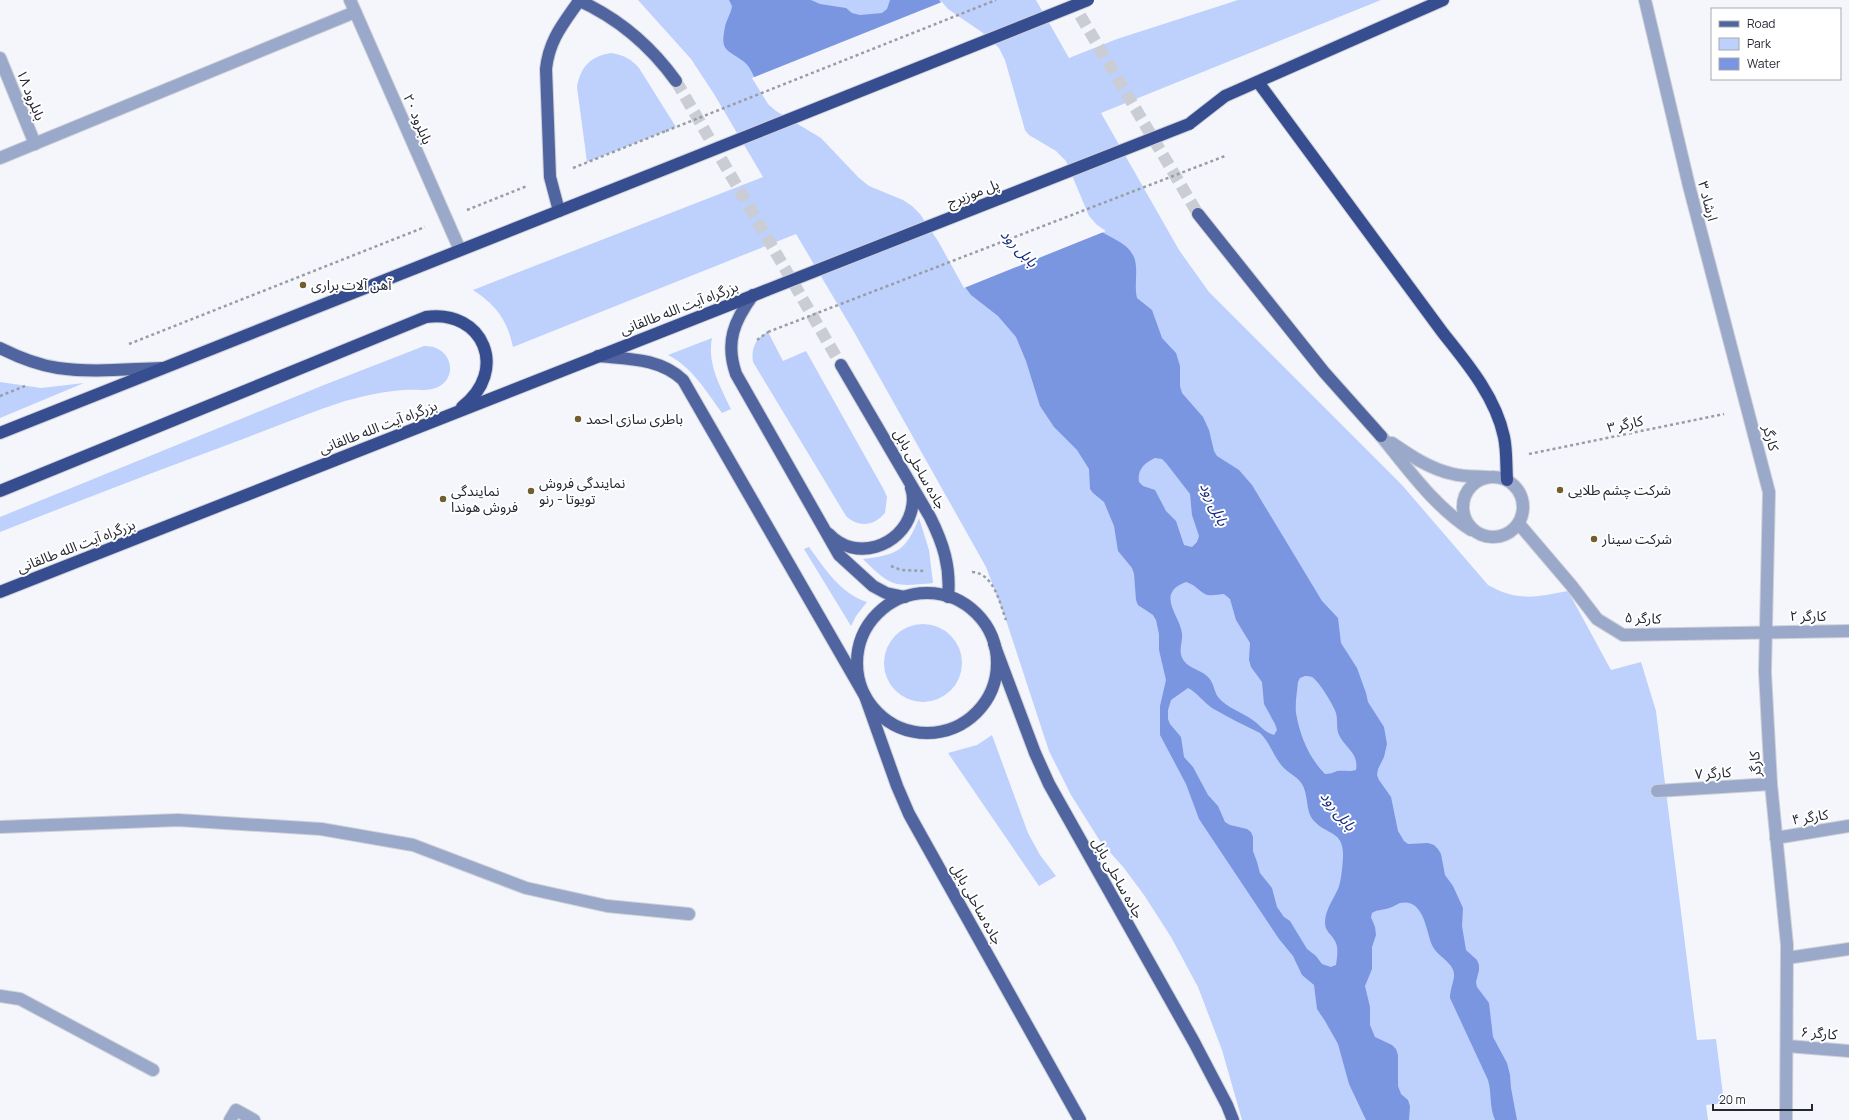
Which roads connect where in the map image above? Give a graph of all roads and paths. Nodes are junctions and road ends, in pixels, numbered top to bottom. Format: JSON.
{"nodes":[{"id":1,"x":350,"y":0,"type":"edge"},
{"id":2,"x":579,"y":0,"type":"edge"},
{"id":3,"x":996,"y":0,"type":"edge"},
{"id":4,"x":1088,"y":0,"type":"edge"},
{"id":5,"x":1443,"y":0,"type":"edge"},
{"id":6,"x":1645,"y":0,"type":"edge"},
{"id":7,"x":355,"y":12,"type":"junction"},
{"id":8,"x":0,"y":58,"type":"edge"},
{"id":9,"x":676,"y":81,"type":"tunnel mouth"},
{"id":10,"x":1258,"y":82,"type":"junction"},
{"id":11,"x":35,"y":144,"type":"junction"},
{"id":12,"x":1225,"y":156,"type":"dead end"},
{"id":13,"x":0,"y":158,"type":"edge"},
{"id":14,"x":550,"y":177,"type":"junction"},
{"id":15,"x":559,"y":211,"type":"junction"},
{"id":16,"x":1198,"y":214,"type":"tunnel mouth"},
{"id":17,"x":445,"y":219,"type":"junction"},
{"id":18,"x":460,"y":250,"type":"junction"},
{"id":19,"x":767,"y":290,"type":"joint"},
{"id":20,"x":753,"y":295,"type":"junction"},
{"id":21,"x":756,"y":341,"type":"dead end"},
{"id":22,"x":127,"y":345,"type":"dead end"},
{"id":23,"x":0,"y":348,"type":"edge"},
{"id":24,"x":598,"y":356,"type":"junction"},
{"id":25,"x":841,"y":365,"type":"tunnel mouth"},
{"id":26,"x":164,"y":368,"type":"junction"},
{"id":27,"x":27,"y":385,"type":"dead end"},
{"id":28,"x":0,"y":396,"type":"edge"},
{"id":29,"x":1748,"y":409,"type":"junction"},
{"id":30,"x":454,"y":413,"type":"junction"},
{"id":31,"x":0,"y":433,"type":"edge"},
{"id":32,"x":1381,"y":436,"type":"junction"},
{"id":33,"x":1506,"y":458,"type":"junction"},
{"id":34,"x":1494,"y":477,"type":"junction"},
{"id":35,"x":907,"y":478,"type":"junction"},
{"id":36,"x":1507,"y":480,"type":"junction"},
{"id":37,"x":0,"y":491,"type":"edge"},
{"id":38,"x":1519,"y":524,"type":"junction"},
{"id":39,"x":823,"y":527,"type":"junction"},
{"id":40,"x":1474,"y":532,"type":"junction"},
{"id":41,"x":872,"y":548,"type":"junction"},
{"id":42,"x":948,"y":571,"type":"junction"},
{"id":43,"x":0,"y":592,"type":"edge"},
{"id":44,"x":905,"y":597,"type":"junction"},
{"id":45,"x":948,"y":597,"type":"junction"},
{"id":46,"x":1006,"y":620,"type":"dead end"},
{"id":47,"x":1767,"y":631,"type":"junction"},
{"id":48,"x":1849,"y":631,"type":"edge"},
{"id":49,"x":994,"y":644,"type":"junction"},
{"id":50,"x":865,"y":696,"type":"junction"},
{"id":51,"x":1771,"y":784,"type":"junction"},
{"id":52,"x":1657,"y":791,"type":"dead end"},
{"id":53,"x":1849,"y":826,"type":"edge"},
{"id":54,"x":0,"y":827,"type":"edge"},
{"id":55,"x":1776,"y":838,"type":"junction"},
{"id":56,"x":689,"y":914,"type":"dead end"},
{"id":57,"x":1849,"y":949,"type":"edge"},
{"id":58,"x":1787,"y":958,"type":"junction"},
{"id":59,"x":0,"y":996,"type":"edge"},
{"id":60,"x":1787,"y":1046,"type":"junction"},
{"id":61,"x":1849,"y":1051,"type":"edge"},
{"id":62,"x":153,"y":1070,"type":"dead end"},
{"id":63,"x":233,"y":1115,"type":"edge"},
{"id":64,"x":254,"y":1120,"type":"edge"},
{"id":65,"x":1080,"y":1120,"type":"edge"},
{"id":66,"x":1233,"y":1120,"type":"edge"},
{"id":67,"x":1786,"y":1120,"type":"edge"}],
"edges":[{"from":1,"to":7,"type":"street","name":"بابلرود ۲۰"},
{"from":2,"to":9,"type":"main road"},
{"from":2,"to":14,"type":"main road"},
{"from":3,"to":14,"type":"path","bridge":true},
{"from":4,"to":15,"type":"highway","bridge":true},
{"from":5,"to":10,"type":"highway"},
{"from":6,"to":29,"type":"street","name":"ارشاد ۳"},
{"from":7,"to":11,"type":"street"},
{"from":7,"to":17,"type":"street","name":"بابلرود ۲۰"},
{"from":8,"to":11,"type":"street","name":"بابلرود ۱۸"},
{"from":10,"to":19,"type":"highway","name":"پل موزیرج","bridge":true},
{"from":10,"to":33,"type":"highway"},
{"from":11,"to":13,"type":"street"},
{"from":12,"to":21,"type":"path","bridge":true},
{"from":14,"to":15,"type":"main road"},
{"from":14,"to":17,"type":"path"},
{"from":15,"to":18,"type":"highway"},
{"from":16,"to":32,"type":"main road"},
{"from":17,"to":18,"type":"street","name":"بابلرود ۲۰"},
{"from":17,"to":22,"type":"path"},
{"from":18,"to":26,"type":"highway"},
{"from":19,"to":20,"type":"highway","name":"بزرگراه آیت الله طالقانی"},
{"from":20,"to":24,"type":"highway","name":"بزرگراه آیت الله طالقانی"},
{"from":20,"to":39,"type":"main road"},
{"from":23,"to":26,"type":"main road"},
{"from":24,"to":30,"type":"highway","name":"بزرگراه آیت الله طالقانی"},
{"from":24,"to":50,"type":"main road"},
{"from":25,"to":35,"type":"main road","name":"جاده ساحلی بابل"},
{"from":26,"to":31,"type":"highway"},
{"from":27,"to":28,"type":"path"},
{"from":29,"to":33,"type":"path","name":"کارگر ۳"},
{"from":29,"to":47,"type":"street","name":"کارگر"},
{"from":30,"to":37,"type":"highway"},
{"from":30,"to":43,"type":"highway","name":"بزرگراه آیت الله طالقانی"},
{"from":32,"to":34,"type":"street"},
{"from":32,"to":40,"type":"street"},
{"from":33,"to":36,"type":"highway"},
{"from":34,"to":36,"type":"street"},
{"from":34,"to":40,"type":"street"},
{"from":35,"to":41,"type":"main road"},
{"from":35,"to":42,"type":"main road","name":"جاده ساحلی بابل"},
{"from":36,"to":38,"type":"street"},
{"from":38,"to":40,"type":"street"},
{"from":38,"to":47,"type":"street","name":"کارگر ۵"},
{"from":39,"to":41,"type":"main road"},
{"from":39,"to":44,"type":"main road"},
{"from":41,"to":42,"type":"path"},
{"from":42,"to":45,"type":"main road","name":"جاده ساحلی بابل"},
{"from":42,"to":46,"type":"path"},
{"from":44,"to":45,"type":"main road"},
{"from":44,"to":50,"type":"main road"},
{"from":45,"to":49,"type":"main road"},
{"from":47,"to":48,"type":"street","name":"کارگر ۲"},
{"from":47,"to":51,"type":"street","name":"کارگر"},
{"from":49,"to":50,"type":"main road"},
{"from":49,"to":66,"type":"main road","name":"جاده ساحلی بابل"},
{"from":50,"to":65,"type":"main road","name":"جاده ساحلی بایل"},
{"from":51,"to":52,"type":"street","name":"کارگر ۷"},
{"from":51,"to":55,"type":"street","name":"کارگر"},
{"from":53,"to":55,"type":"street","name":"کارگر ۴"},
{"from":54,"to":56,"type":"street"},
{"from":55,"to":58,"type":"street","name":"کارگر"},
{"from":57,"to":58,"type":"street"},
{"from":58,"to":60,"type":"street","name":"کارگر"},
{"from":59,"to":62,"type":"street"},
{"from":60,"to":61,"type":"street","name":"کارگر ۶"},
{"from":60,"to":67,"type":"street","name":"کارگر"},
{"from":63,"to":64,"type":"street"}]}
